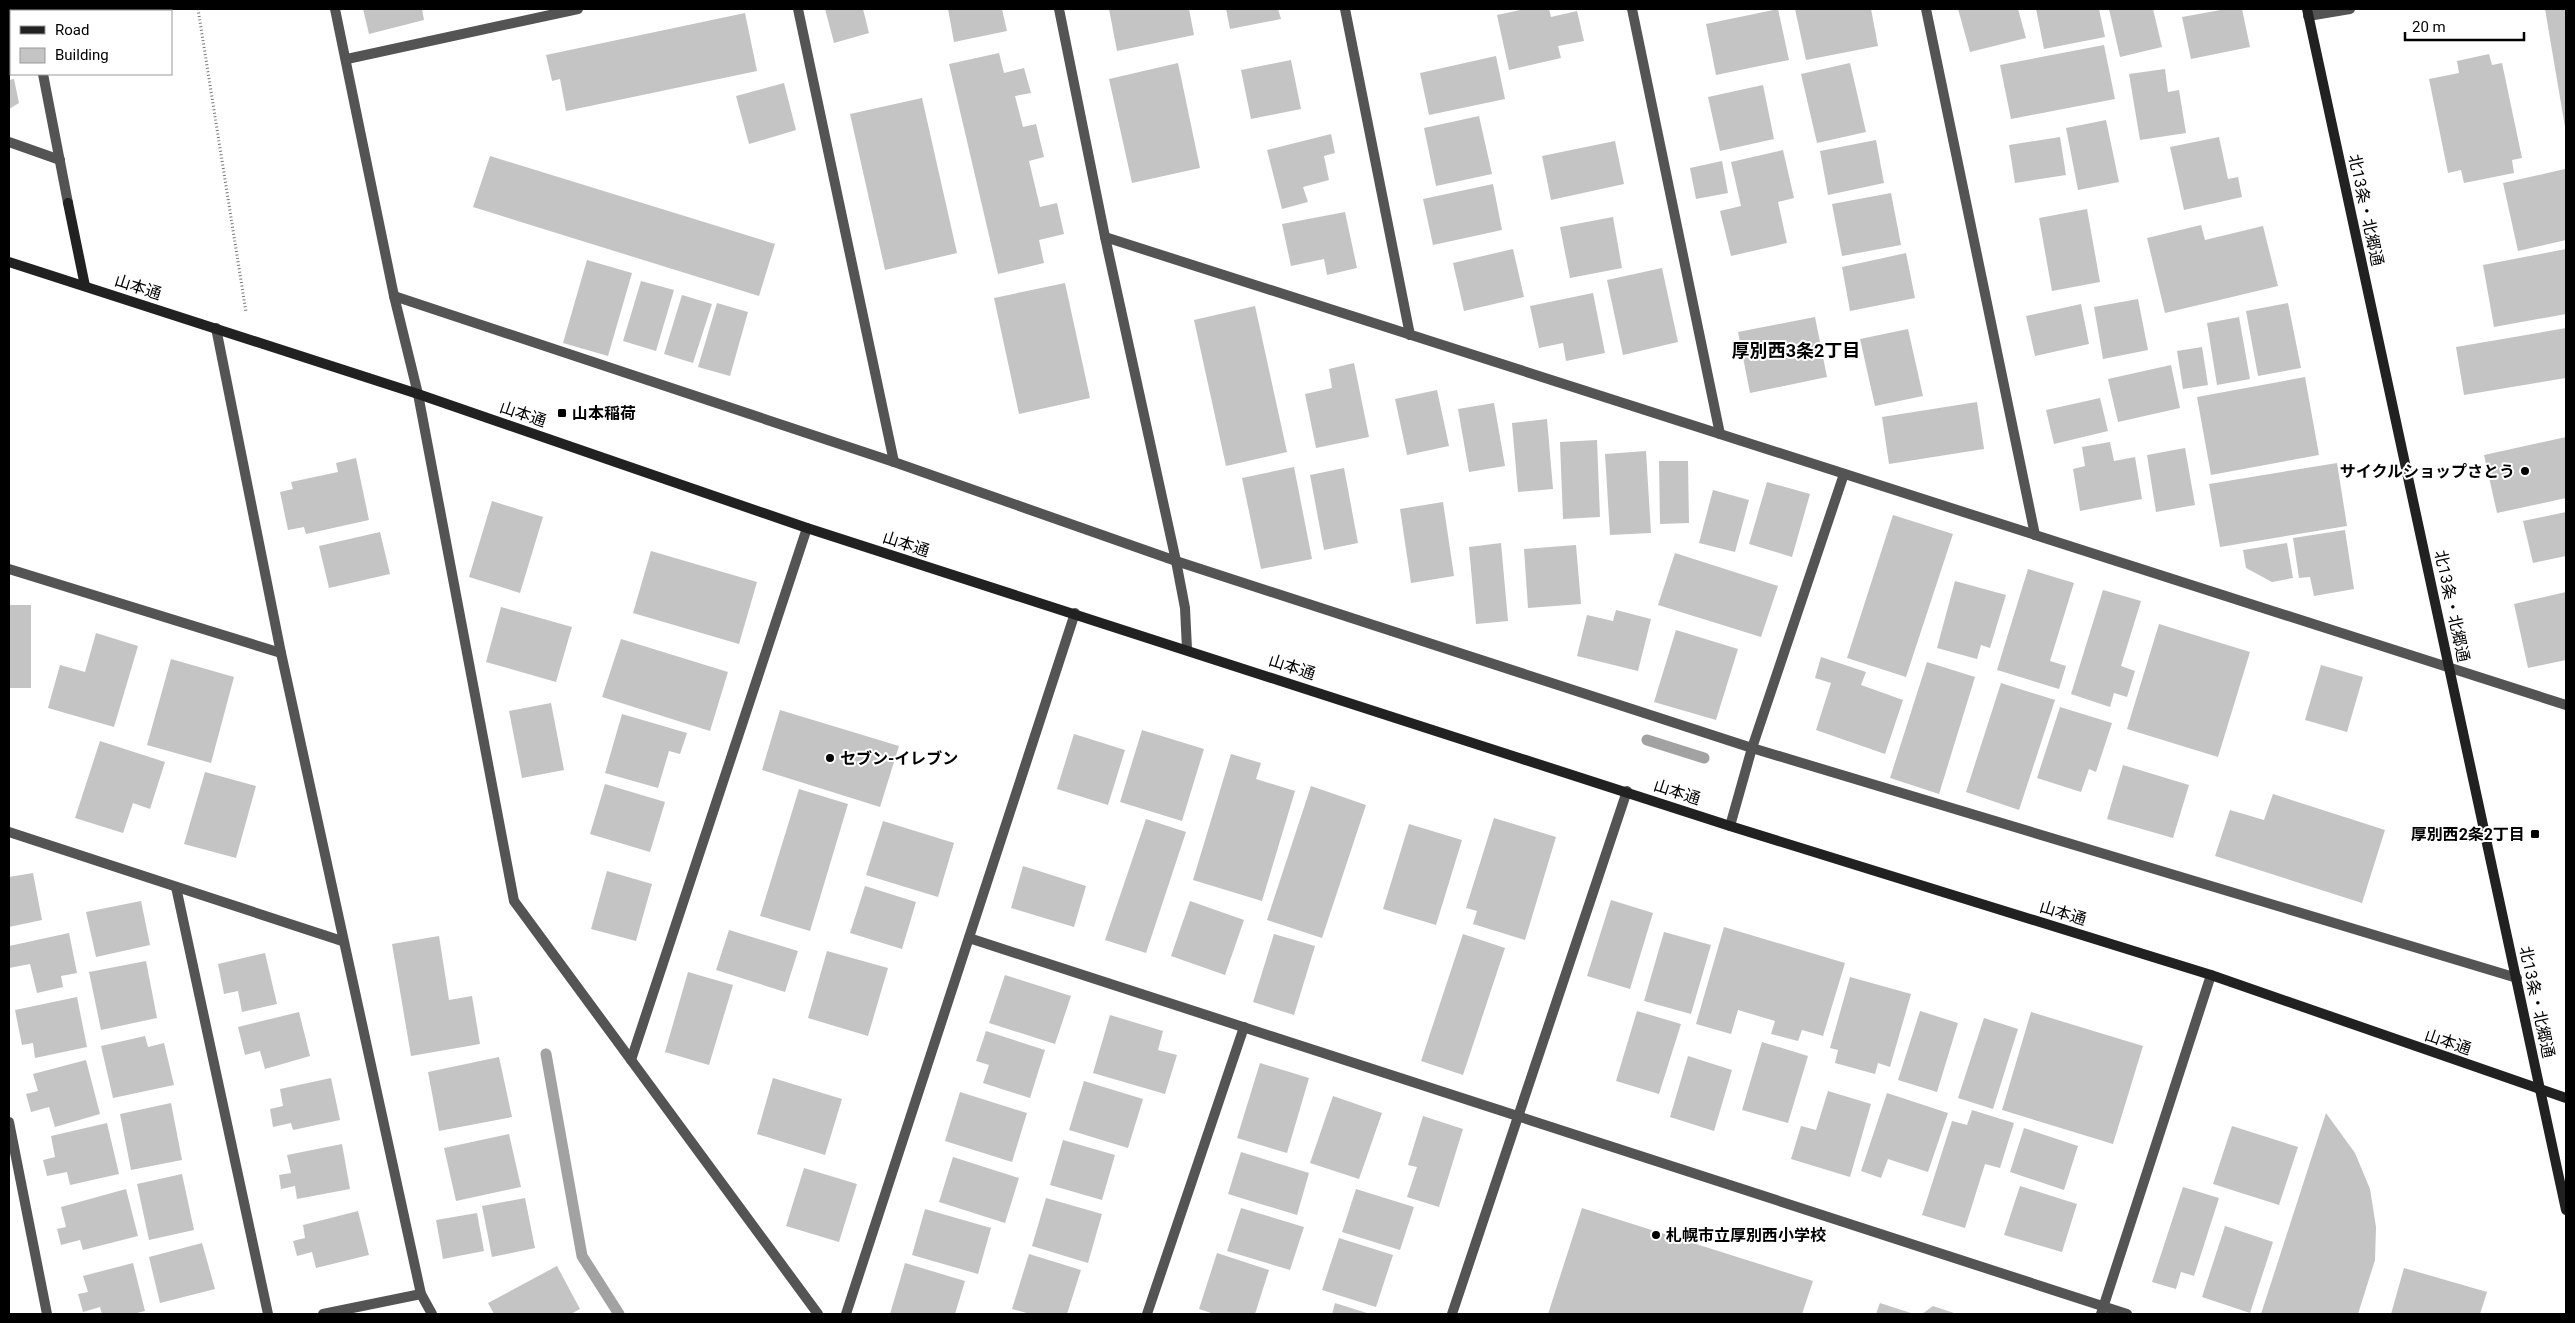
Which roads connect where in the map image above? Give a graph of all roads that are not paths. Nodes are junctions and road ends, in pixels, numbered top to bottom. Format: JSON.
{"nodes":[{"id":1,"x":335,"y":9,"type":"edge"},
{"id":2,"x":578,"y":9,"type":"edge"},
{"id":3,"x":798,"y":9,"type":"edge"},
{"id":4,"x":1059,"y":9,"type":"edge"},
{"id":5,"x":1345,"y":9,"type":"edge"},
{"id":6,"x":1632,"y":9,"type":"edge"},
{"id":7,"x":1926,"y":9,"type":"edge"},
{"id":8,"x":2350,"y":9,"type":"edge"},
{"id":9,"x":2308,"y":12,"type":"edge"},
{"id":10,"x":347,"y":59,"type":"junction"},
{"id":11,"x":43,"y":75,"type":"edge"},
{"id":12,"x":9,"y":142,"type":"edge"},
{"id":13,"x":60,"y":160,"type":"junction"},
{"id":14,"x":1105,"y":237,"type":"junction"},
{"id":15,"x":9,"y":262,"type":"edge"},
{"id":16,"x":85,"y":286,"type":"junction"},
{"id":17,"x":394,"y":296,"type":"junction"},
{"id":18,"x":216,"y":328,"type":"junction"},
{"id":19,"x":1410,"y":335,"type":"junction"},
{"id":20,"x":418,"y":394,"type":"junction"},
{"id":21,"x":1720,"y":434,"type":"junction"},
{"id":22,"x":894,"y":462,"type":"junction"},
{"id":23,"x":1844,"y":474,"type":"junction"},
{"id":24,"x":807,"y":528,"type":"junction"},
{"id":25,"x":2035,"y":535,"type":"junction"},
{"id":26,"x":1177,"y":566,"type":"junction"},
{"id":27,"x":9,"y":569,"type":"edge"},
{"id":28,"x":1075,"y":613,"type":"junction"},
{"id":29,"x":1187,"y":649,"type":"junction"},
{"id":30,"x":281,"y":653,"type":"junction"},
{"id":31,"x":2450,"y":667,"type":"junction"},
{"id":32,"x":2566,"y":705,"type":"edge"},
{"id":33,"x":1752,"y":748,"type":"junction"},
{"id":34,"x":1627,"y":791,"type":"junction"},
{"id":35,"x":1730,"y":826,"type":"junction"},
{"id":36,"x":9,"y":832,"type":"edge"},
{"id":37,"x":176,"y":887,"type":"junction"},
{"id":38,"x":969,"y":938,"type":"junction"},
{"id":39,"x":342,"y":941,"type":"junction"},
{"id":40,"x":2211,"y":975,"type":"junction"},
{"id":41,"x":2517,"y":978,"type":"junction"},
{"id":42,"x":1244,"y":1027,"type":"junction"},
{"id":43,"x":631,"y":1060,"type":"junction"},
{"id":44,"x":2540,"y":1089,"type":"junction"},
{"id":45,"x":2566,"y":1098,"type":"edge"},
{"id":46,"x":1517,"y":1116,"type":"junction"},
{"id":47,"x":9,"y":1122,"type":"edge"},
{"id":48,"x":2566,"y":1210,"type":"edge"},
{"id":49,"x":421,"y":1294,"type":"junction"},
{"id":50,"x":2102,"y":1310,"type":"edge"},
{"id":51,"x":48,"y":1314,"type":"edge"},
{"id":52,"x":268,"y":1314,"type":"edge"},
{"id":53,"x":323,"y":1314,"type":"edge"},
{"id":54,"x":432,"y":1314,"type":"edge"},
{"id":55,"x":818,"y":1314,"type":"edge"},
{"id":56,"x":846,"y":1314,"type":"edge"},
{"id":57,"x":1147,"y":1314,"type":"edge"},
{"id":58,"x":1452,"y":1314,"type":"edge"},
{"id":59,"x":2127,"y":1314,"type":"edge"}],
"edges":[{"from":1,"to":10,"type":"street"},
{"from":2,"to":10,"type":"street"},
{"from":3,"to":22,"type":"street"},
{"from":4,"to":14,"type":"street"},
{"from":5,"to":19,"type":"street"},
{"from":6,"to":21,"type":"street"},
{"from":7,"to":25,"type":"street"},
{"from":8,"to":9,"type":"street"},
{"from":9,"to":31,"type":"street","name":"北13条・北郷通"},
{"from":10,"to":17,"type":"street"},
{"from":11,"to":13,"type":"street"},
{"from":12,"to":13,"type":"street"},
{"from":13,"to":16,"type":"street"},
{"from":14,"to":19,"type":"street"},
{"from":14,"to":26,"type":"street"},
{"from":15,"to":16,"type":"street","name":"山本通"},
{"from":16,"to":18,"type":"street","name":"山本通"},
{"from":17,"to":20,"type":"street"},
{"from":17,"to":22,"type":"street"},
{"from":18,"to":20,"type":"street","name":"山本通"},
{"from":18,"to":30,"type":"street"},
{"from":19,"to":21,"type":"street"},
{"from":20,"to":24,"type":"street","name":"山本通"},
{"from":20,"to":43,"type":"street"},
{"from":21,"to":23,"type":"street"},
{"from":22,"to":26,"type":"street"},
{"from":23,"to":25,"type":"street"},
{"from":23,"to":33,"type":"street"},
{"from":24,"to":28,"type":"street","name":"山本通"},
{"from":24,"to":43,"type":"street"},
{"from":25,"to":31,"type":"street"},
{"from":26,"to":29,"type":"street"},
{"from":26,"to":33,"type":"street"},
{"from":27,"to":30,"type":"street"},
{"from":28,"to":29,"type":"street","name":"山本通"},
{"from":28,"to":38,"type":"street"},
{"from":29,"to":34,"type":"street","name":"山本通"},
{"from":30,"to":39,"type":"street"},
{"from":31,"to":32,"type":"street"},
{"from":31,"to":41,"type":"street","name":"北13条・北郷通"},
{"from":33,"to":35,"type":"street"},
{"from":33,"to":41,"type":"street"},
{"from":34,"to":35,"type":"street","name":"山本通"},
{"from":34,"to":46,"type":"street"},
{"from":35,"to":40,"type":"street","name":"山本通"},
{"from":36,"to":37,"type":"street"},
{"from":37,"to":39,"type":"street"},
{"from":37,"to":52,"type":"street"},
{"from":38,"to":42,"type":"street"},
{"from":38,"to":56,"type":"street"},
{"from":39,"to":49,"type":"street"},
{"from":40,"to":44,"type":"street","name":"山本通"},
{"from":40,"to":50,"type":"street"},
{"from":41,"to":44,"type":"street","name":"北13条・北郷通"},
{"from":42,"to":46,"type":"street"},
{"from":42,"to":57,"type":"street"},
{"from":43,"to":55,"type":"street"},
{"from":44,"to":45,"type":"street","name":"山本通"},
{"from":44,"to":48,"type":"street","name":"北13条・北郷通"},
{"from":46,"to":50,"type":"street"},
{"from":46,"to":58,"type":"street"},
{"from":47,"to":51,"type":"street"},
{"from":49,"to":53,"type":"street"},
{"from":49,"to":54,"type":"street"},
{"from":50,"to":59,"type":"street"}]}
